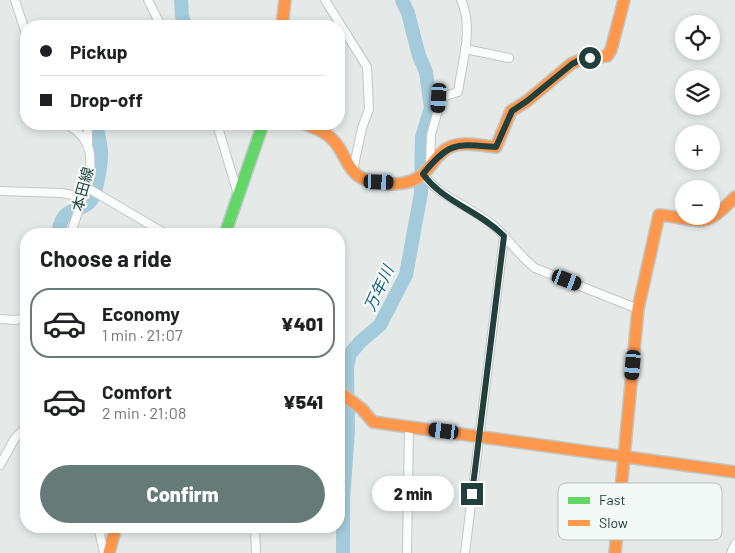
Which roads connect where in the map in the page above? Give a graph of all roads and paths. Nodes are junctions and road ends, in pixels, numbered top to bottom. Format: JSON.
{"nodes":[{"id":1,"x":15,"y":0,"type":"edge"},
{"id":2,"x":148,"y":0,"type":"edge"},
{"id":3,"x":285,"y":0,"type":"edge"},
{"id":4,"x":325,"y":0,"type":"edge"},
{"id":5,"x":461,"y":0,"type":"edge"},
{"id":6,"x":624,"y":0,"type":"edge"},
{"id":7,"x":21,"y":20,"type":"edge"},
{"id":8,"x":158,"y":20,"type":"edge"},
{"id":9,"x":283,"y":20,"type":"edge"},
{"id":10,"x":338,"y":20,"type":"edge"},
{"id":11,"x":345,"y":31,"type":"edge"},
{"id":12,"x":465,"y":49,"type":"junction"},
{"id":13,"x":509,"y":58,"type":"dead end"},
{"id":14,"x":75,"y":130,"type":"edge"},
{"id":15,"x":88,"y":130,"type":"edge"},
{"id":16,"x":219,"y":130,"type":"edge"},
{"id":17,"x":261,"y":130,"type":"edge"},
{"id":18,"x":316,"y":130,"type":"edge"},
{"id":19,"x":88,"y":146,"type":"junction"},
{"id":20,"x":427,"y":169,"type":"junction"},
{"id":21,"x":353,"y":170,"type":"junction"},
{"id":22,"x":88,"y":188,"type":"junction"},
{"id":23,"x":0,"y":191,"type":"edge"},
{"id":24,"x":238,"y":194,"type":"junction"},
{"id":25,"x":735,"y":198,"type":"edge"},
{"id":26,"x":80,"y":201,"type":"junction"},
{"id":27,"x":73,"y":228,"type":"edge"},
{"id":28,"x":156,"y":228,"type":"edge"},
{"id":29,"x":227,"y":228,"type":"edge"},
{"id":30,"x":504,"y":236,"type":"junction"},
{"id":31,"x":638,"y":309,"type":"junction"},
{"id":32,"x":0,"y":319,"type":"edge"},
{"id":33,"x":20,"y":319,"type":"edge"},
{"id":34,"x":345,"y":396,"type":"edge"},
{"id":35,"x":409,"y":426,"type":"junction"},
{"id":36,"x":20,"y":433,"type":"edge"},
{"id":37,"x":480,"y":436,"type":"junction"},
{"id":38,"x":624,"y":457,"type":"junction"},
{"id":39,"x":0,"y":464,"type":"edge"},
{"id":40,"x":735,"y":472,"type":"edge"},
{"id":41,"x":622,"y":483,"type":"edge"},
{"id":42,"x":100,"y":533,"type":"edge"},
{"id":43,"x":114,"y":533,"type":"edge"},
{"id":44,"x":255,"y":533,"type":"edge"},
{"id":45,"x":616,"y":540,"type":"edge"},
{"id":46,"x":735,"y":544,"type":"edge"},
{"id":47,"x":104,"y":553,"type":"edge"},
{"id":48,"x":109,"y":553,"type":"edge"},
{"id":49,"x":256,"y":553,"type":"edge"},
{"id":50,"x":407,"y":553,"type":"edge"},
{"id":51,"x":465,"y":553,"type":"edge"},
{"id":52,"x":615,"y":553,"type":"edge"},
{"id":53,"x":731,"y":553,"type":"edge"}],
"edges":[{"from":1,"to":7,"type":"street"},
{"from":2,"to":8,"type":"street"},
{"from":3,"to":9,"type":"street"},
{"from":4,"to":10,"type":"street"},
{"from":5,"to":12,"type":"street"},
{"from":6,"to":20,"type":"street"},
{"from":11,"to":21,"type":"street"},
{"from":12,"to":13,"type":"street"},
{"from":12,"to":20,"type":"street"},
{"from":14,"to":19,"type":"street","name":"本田線"},
{"from":15,"to":19,"type":"street"},
{"from":16,"to":24,"type":"street"},
{"from":17,"to":24,"type":"street"},
{"from":18,"to":21,"type":"street"},
{"from":19,"to":22,"type":"street","name":"本田線"},
{"from":20,"to":21,"type":"street"},
{"from":20,"to":30,"type":"street"},
{"from":22,"to":26,"type":"street","name":"本田線"},
{"from":22,"to":28,"type":"street"},
{"from":23,"to":26,"type":"street"},
{"from":24,"to":29,"type":"street"},
{"from":25,"to":31,"type":"street"},
{"from":26,"to":27,"type":"street","name":"本田線"},
{"from":30,"to":31,"type":"street"},
{"from":30,"to":37,"type":"street"},
{"from":31,"to":38,"type":"street"},
{"from":32,"to":33,"type":"street"},
{"from":34,"to":35,"type":"street"},
{"from":35,"to":37,"type":"street"},
{"from":35,"to":50,"type":"street"},
{"from":36,"to":39,"type":"street"},
{"from":37,"to":38,"type":"street"},
{"from":37,"to":51,"type":"street"},
{"from":38,"to":40,"type":"street"},
{"from":38,"to":41,"type":"street"},
{"from":42,"to":47,"type":"street"},
{"from":43,"to":48,"type":"street"},
{"from":44,"to":49,"type":"street"},
{"from":45,"to":52,"type":"street"},
{"from":46,"to":53,"type":"street"}]}
